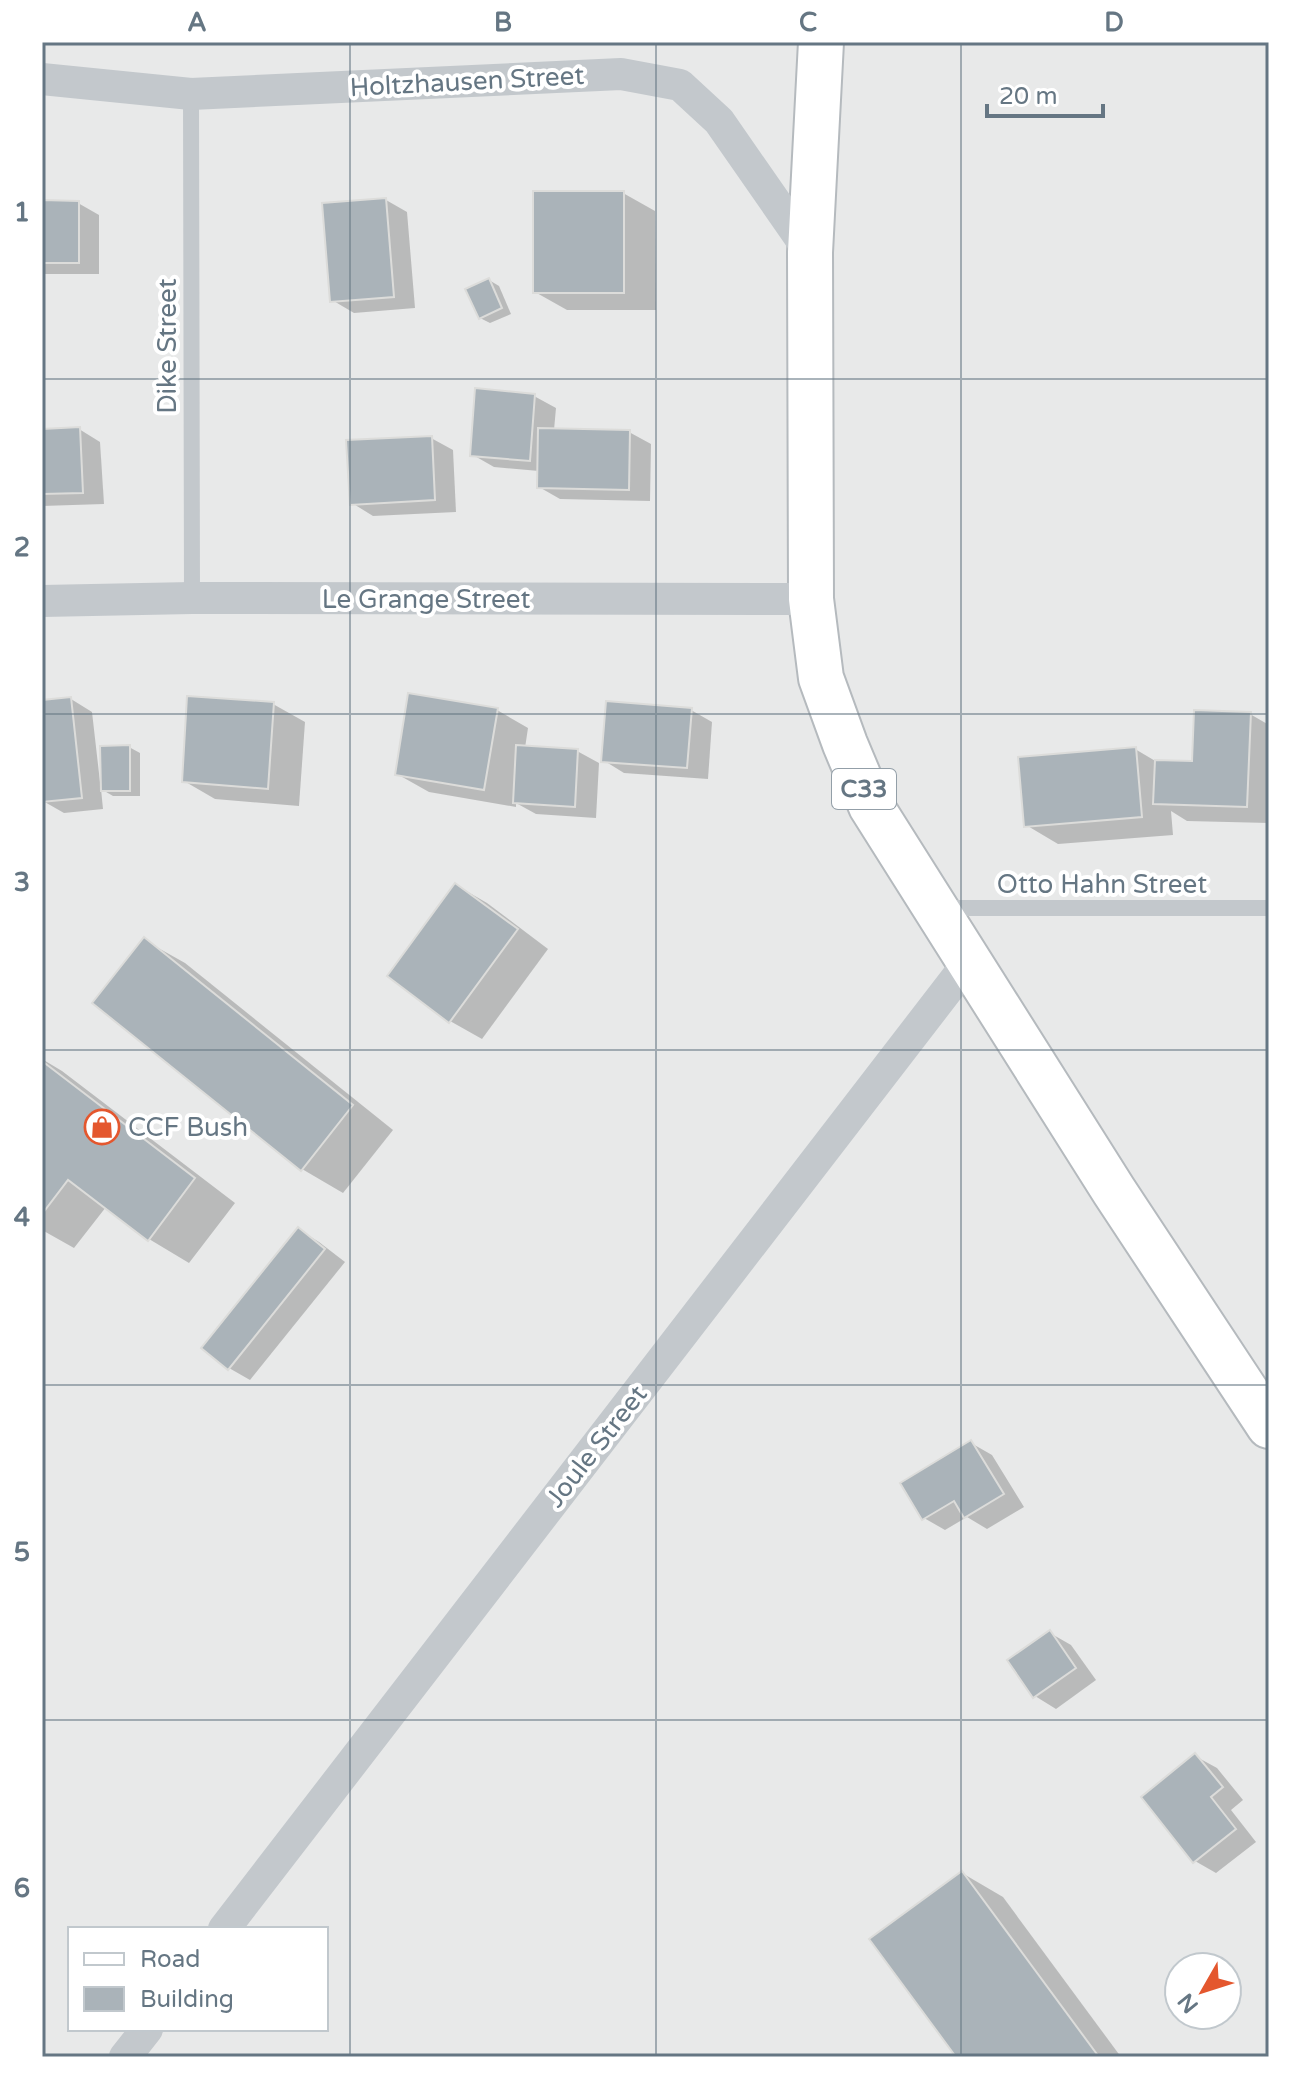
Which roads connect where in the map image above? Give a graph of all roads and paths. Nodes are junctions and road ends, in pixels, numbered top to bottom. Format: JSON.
{"nodes":[{"id":1,"x":821,"y":42,"type":"edge"},
{"id":2,"x":42,"y":79,"type":"edge"},
{"id":3,"x":191,"y":94,"type":"junction"},
{"id":4,"x":810,"y":252,"type":"junction"},
{"id":5,"x":192,"y":598,"type":"junction"},
{"id":6,"x":811,"y":599,"type":"junction"},
{"id":7,"x":42,"y":601,"type":"edge"},
{"id":8,"x":935,"y":908,"type":"junction"},
{"id":9,"x":1269,"y":908,"type":"edge"},
{"id":10,"x":968,"y":963,"type":"junction"},
{"id":11,"x":1269,"y":1426,"type":"edge"},
{"id":12,"x":226,"y":1927,"type":"edge"},
{"id":13,"x":145,"y":2031,"type":"edge"},
{"id":14,"x":125,"y":2057,"type":"edge"}],
"edges":[{"from":1,"to":4,"type":"main road","number":"C33"},
{"from":2,"to":3,"type":"street","name":"Holtzhausen Street"},
{"from":3,"to":4,"type":"street","name":"Holtzhausen Street"},
{"from":3,"to":5,"type":"lane","name":"Dike Street"},
{"from":4,"to":6,"type":"main road","number":"C33"},
{"from":5,"to":6,"type":"street","name":"Le Grange Street"},
{"from":5,"to":7,"type":"street","name":"Le Grange Street"},
{"from":6,"to":8,"type":"main road","number":"C33"},
{"from":8,"to":9,"type":"lane","name":"Otto Hahn Street"},
{"from":8,"to":10,"type":"main road","number":"C33"},
{"from":10,"to":11,"type":"main road","number":"C33"},
{"from":10,"to":12,"type":"street","name":"Joule Street"},
{"from":13,"to":14,"type":"street"}]}
